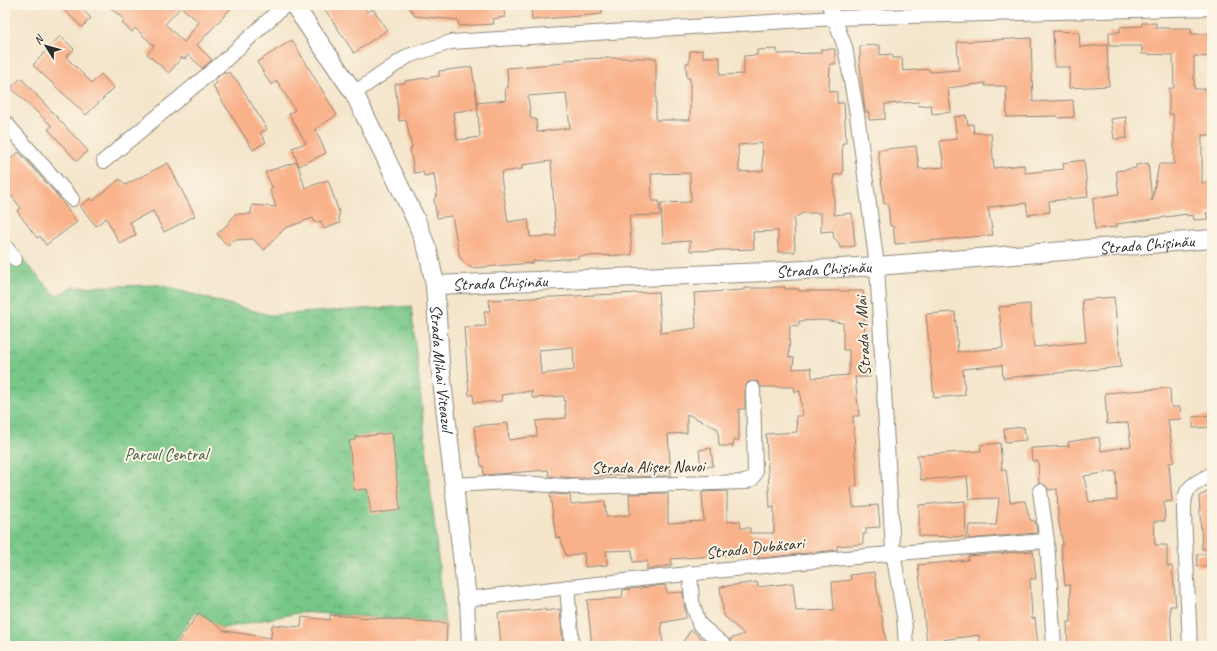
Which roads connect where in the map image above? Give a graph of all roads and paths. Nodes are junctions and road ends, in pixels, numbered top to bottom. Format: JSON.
{"nodes":[{"id":1,"x":285,"y":5,"type":"edge"},
{"id":2,"x":294,"y":5,"type":"edge"},
{"id":3,"x":829,"y":5,"type":"edge"},
{"id":4,"x":1146,"y":7,"type":"edge"},
{"id":5,"x":1212,"y":8,"type":"edge"},
{"id":6,"x":835,"y":18,"type":"junction"},
{"id":7,"x":354,"y":93,"type":"junction"},
{"id":8,"x":5,"y":122,"type":"edge"},
{"id":9,"x":104,"y":161,"type":"dead end"},
{"id":10,"x":72,"y":200,"type":"dead end"},
{"id":11,"x":1212,"y":239,"type":"edge"},
{"id":12,"x":5,"y":246,"type":"edge"},
{"id":13,"x":15,"y":259,"type":"dead end"},
{"id":14,"x":877,"y":266,"type":"junction"},
{"id":15,"x":435,"y":285,"type":"junction"},
{"id":16,"x":753,"y":389,"type":"dead end"},
{"id":17,"x":1212,"y":474,"type":"edge"},
{"id":18,"x":454,"y":485,"type":"junction"},
{"id":19,"x":1040,"y":491,"type":"dead end"},
{"id":20,"x":1047,"y":541,"type":"junction"},
{"id":21,"x":893,"y":552,"type":"junction"},
{"id":22,"x":690,"y":573,"type":"junction"},
{"id":23,"x":567,"y":588,"type":"junction"},
{"id":24,"x":468,"y":599,"type":"junction"},
{"id":25,"x":470,"y":646,"type":"edge"},
{"id":26,"x":572,"y":646,"type":"edge"},
{"id":27,"x":725,"y":646,"type":"edge"},
{"id":28,"x":906,"y":646,"type":"edge"},
{"id":29,"x":1054,"y":646,"type":"edge"},
{"id":30,"x":1190,"y":646,"type":"edge"}],
"edges":[{"from":1,"to":9,"type":"street"},
{"from":2,"to":7,"type":"street","name":"Strada Mihai Viteazul"},
{"from":3,"to":6,"type":"street","name":"Strada 1 Mai"},
{"from":4,"to":5,"type":"street"},
{"from":4,"to":6,"type":"street"},
{"from":6,"to":7,"type":"street"},
{"from":6,"to":14,"type":"street","name":"Strada 1 Mai"},
{"from":7,"to":15,"type":"street","name":"Strada Mihai Viteazul"},
{"from":8,"to":10,"type":"street"},
{"from":11,"to":14,"type":"street","name":"Strada Chișinău"},
{"from":12,"to":13,"type":"street"},
{"from":14,"to":15,"type":"street","name":"Strada Chișinău"},
{"from":14,"to":21,"type":"street","name":"Strada 1 Mai"},
{"from":15,"to":18,"type":"street","name":"Strada Mihai Viteazul"},
{"from":16,"to":18,"type":"street","name":"Strada Alișer Navoi"},
{"from":17,"to":30,"type":"street"},
{"from":18,"to":24,"type":"street","name":"Strada Mihai Viteazul"},
{"from":19,"to":20,"type":"street"},
{"from":20,"to":21,"type":"street","name":"Strada Dubăsari"},
{"from":20,"to":29,"type":"street"},
{"from":21,"to":22,"type":"street","name":"Strada Dubăsari"},
{"from":21,"to":28,"type":"street","name":"Strada 1 Mai"},
{"from":22,"to":23,"type":"street","name":"Strada Dubăsari"},
{"from":22,"to":27,"type":"street"},
{"from":23,"to":24,"type":"street","name":"Strada Dubăsari"},
{"from":23,"to":26,"type":"street"},
{"from":24,"to":25,"type":"street","name":"Strada Mihai Viteazul"}]}
